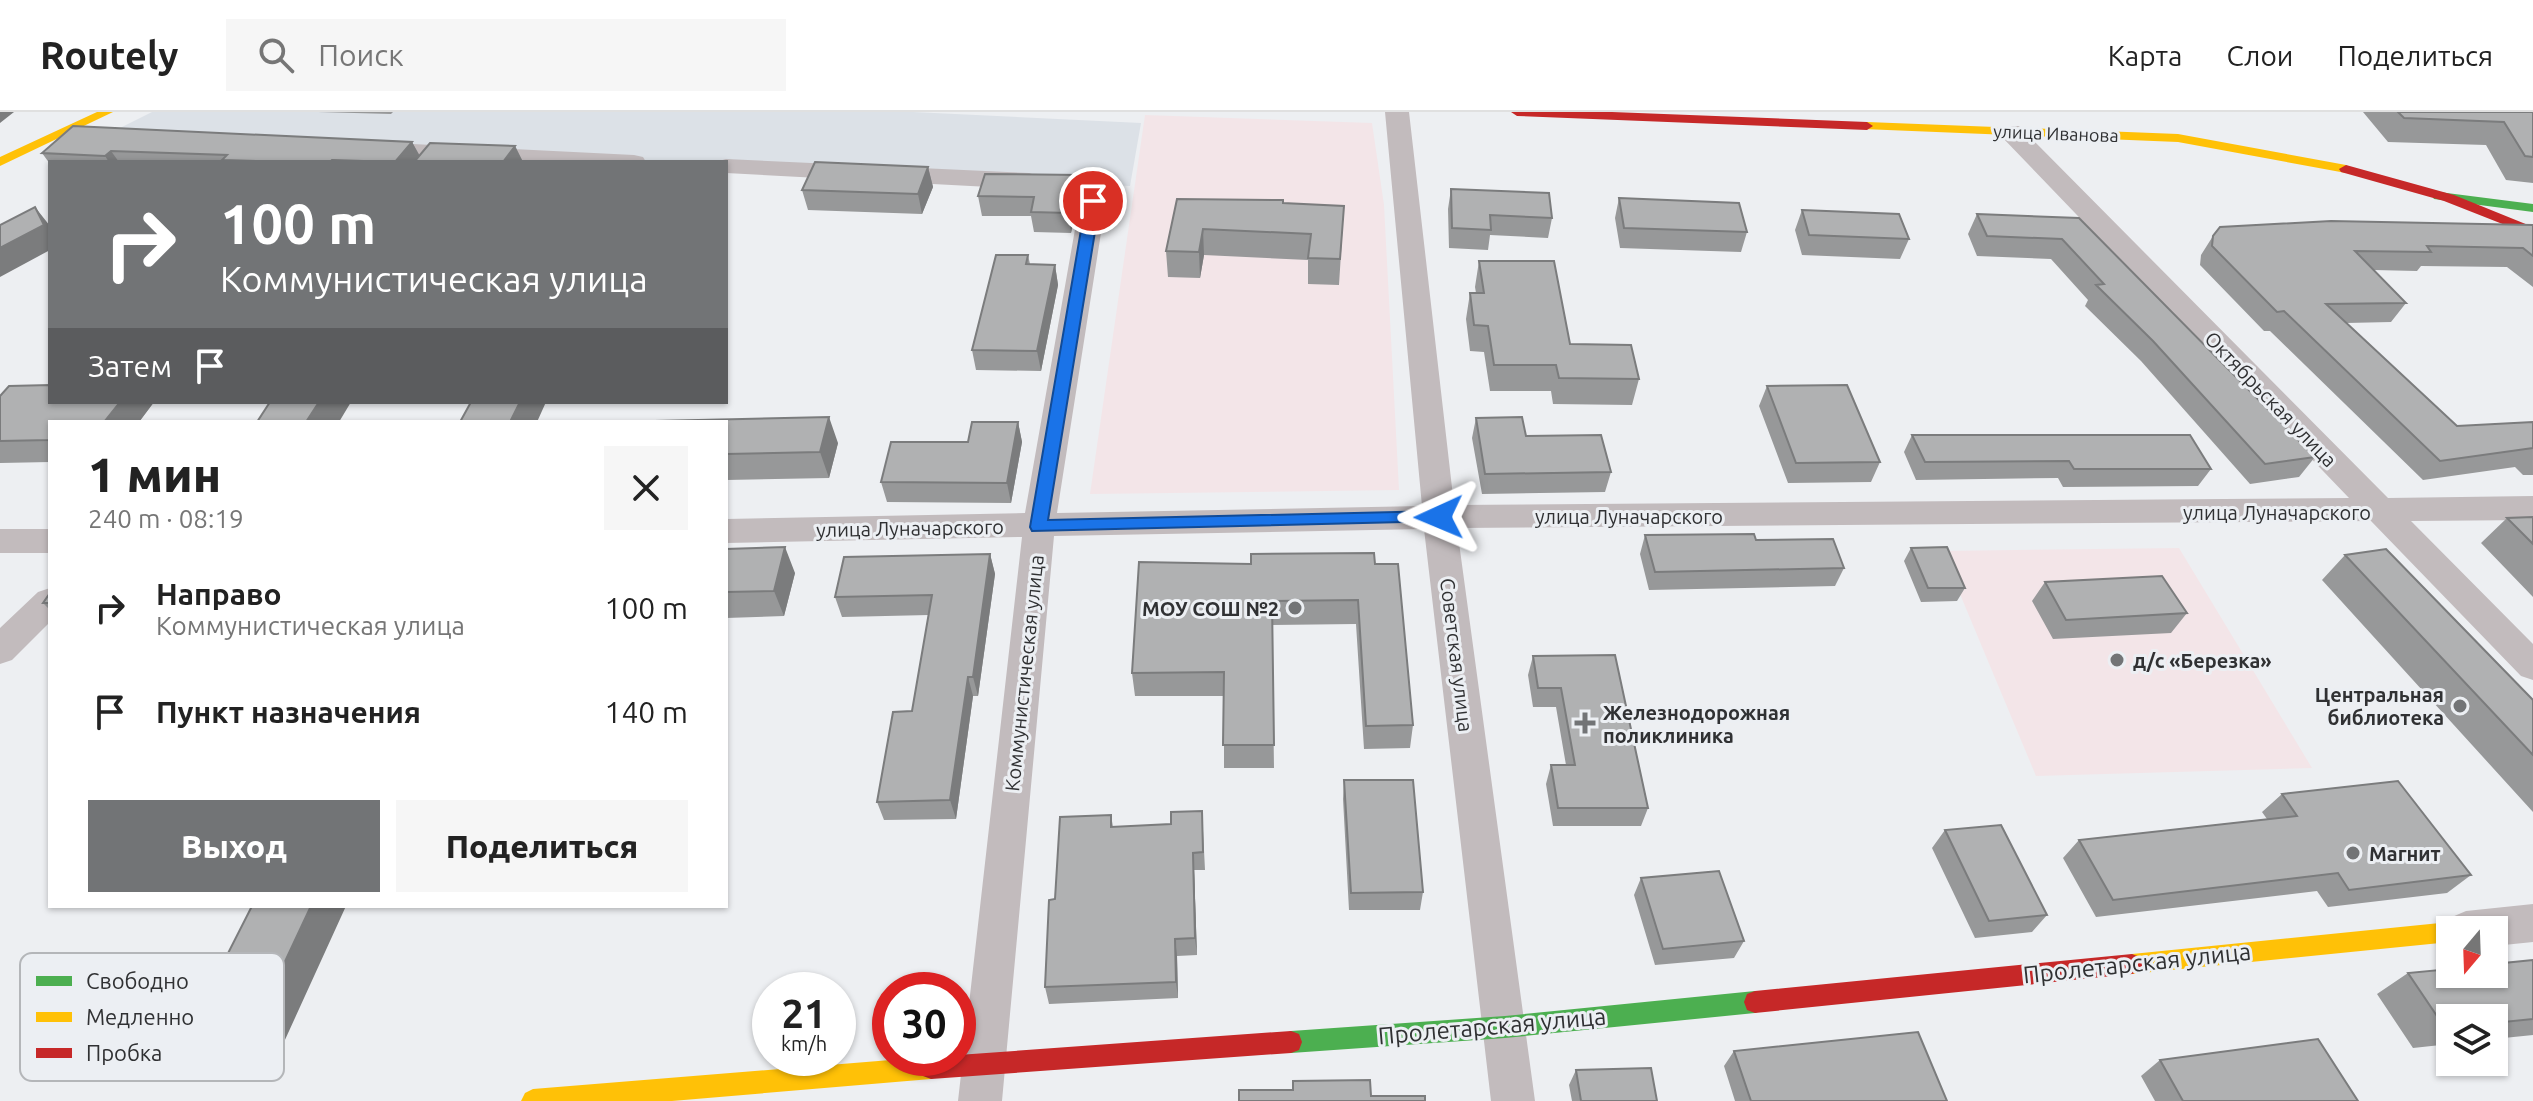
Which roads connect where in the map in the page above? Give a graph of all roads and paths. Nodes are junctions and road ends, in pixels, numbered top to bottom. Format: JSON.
{"nodes":[{"id":1,"x":1397,"y":112,"type":"edge"},
{"id":2,"x":1517,"y":112,"type":"edge"},
{"id":3,"x":107,"y":124,"type":"edge"},
{"id":4,"x":2010,"y":131,"type":"junction"},
{"id":5,"x":59,"y":134,"type":"joint"},
{"id":6,"x":346,"y":148,"type":"edge"},
{"id":7,"x":593,"y":160,"type":"edge"},
{"id":8,"x":0,"y":162,"type":"edge"},
{"id":9,"x":728,"y":166,"type":"edge"},
{"id":10,"x":2439,"y":196,"type":"junction"},
{"id":11,"x":2533,"y":208,"type":"edge"},
{"id":12,"x":2533,"y":232,"type":"edge"},
{"id":13,"x":2533,"y":508,"type":"edge"},
{"id":14,"x":2380,"y":511,"type":"junction"},
{"id":15,"x":1439,"y":517,"type":"junction"},
{"id":16,"x":1039,"y":527,"type":"junction"},
{"id":17,"x":728,"y":531,"type":"edge"},
{"id":18,"x":0,"y":541,"type":"edge"},
{"id":19,"x":48,"y":541,"type":"edge"},
{"id":20,"x":48,"y":603,"type":"edge"},
{"id":21,"x":0,"y":650,"type":"edge"},
{"id":22,"x":2533,"y":666,"type":"edge"},
{"id":23,"x":2533,"y":923,"type":"edge"},
{"id":24,"x":2508,"y":926,"type":"edge"},
{"id":25,"x":2436,"y":933,"type":"edge"},
{"id":26,"x":1505,"y":1027,"type":"junction"},
{"id":27,"x":983,"y":1082,"type":"edge"},
{"id":28,"x":533,"y":1101,"type":"edge"},
{"id":29,"x":1513,"y":1101,"type":"edge"}],
"edges":[{"from":1,"to":15,"type":"street","name":"Советская улица"},
{"from":2,"to":4,"type":"street","name":"улица Иванова"},
{"from":3,"to":5,"type":"street"},
{"from":4,"to":10,"type":"street","name":"улица Иванова"},
{"from":4,"to":14,"type":"street","name":"Октябрьская улица"},
{"from":5,"to":8,"type":"street"},
{"from":6,"to":7,"type":"street"},
{"from":9,"to":16,"type":"street","name":"Коммунистическая улица"},
{"from":10,"to":11,"type":"street"},
{"from":10,"to":12,"type":"street","name":"улица Иванова"},
{"from":13,"to":14,"type":"street","name":"улица Луначарского"},
{"from":14,"to":15,"type":"street","name":"улица Луначарского"},
{"from":14,"to":22,"type":"street","name":"Октябрьская улица"},
{"from":15,"to":16,"type":"street","name":"улица Луначарского"},
{"from":15,"to":26,"type":"street","name":"Советская улица"},
{"from":16,"to":17,"type":"street","name":"улица Луначарского"},
{"from":16,"to":27,"type":"street","name":"Коммунистическая улица"},
{"from":18,"to":19,"type":"street"},
{"from":20,"to":21,"type":"street"},
{"from":23,"to":24,"type":"street"},
{"from":25,"to":26,"type":"street","name":"Пролетарская улица"},
{"from":26,"to":27,"type":"street","name":"Пролетарская улица"},
{"from":26,"to":29,"type":"street","name":"Советская улица"},
{"from":27,"to":28,"type":"street","name":"Пролетарская улица"}]}
